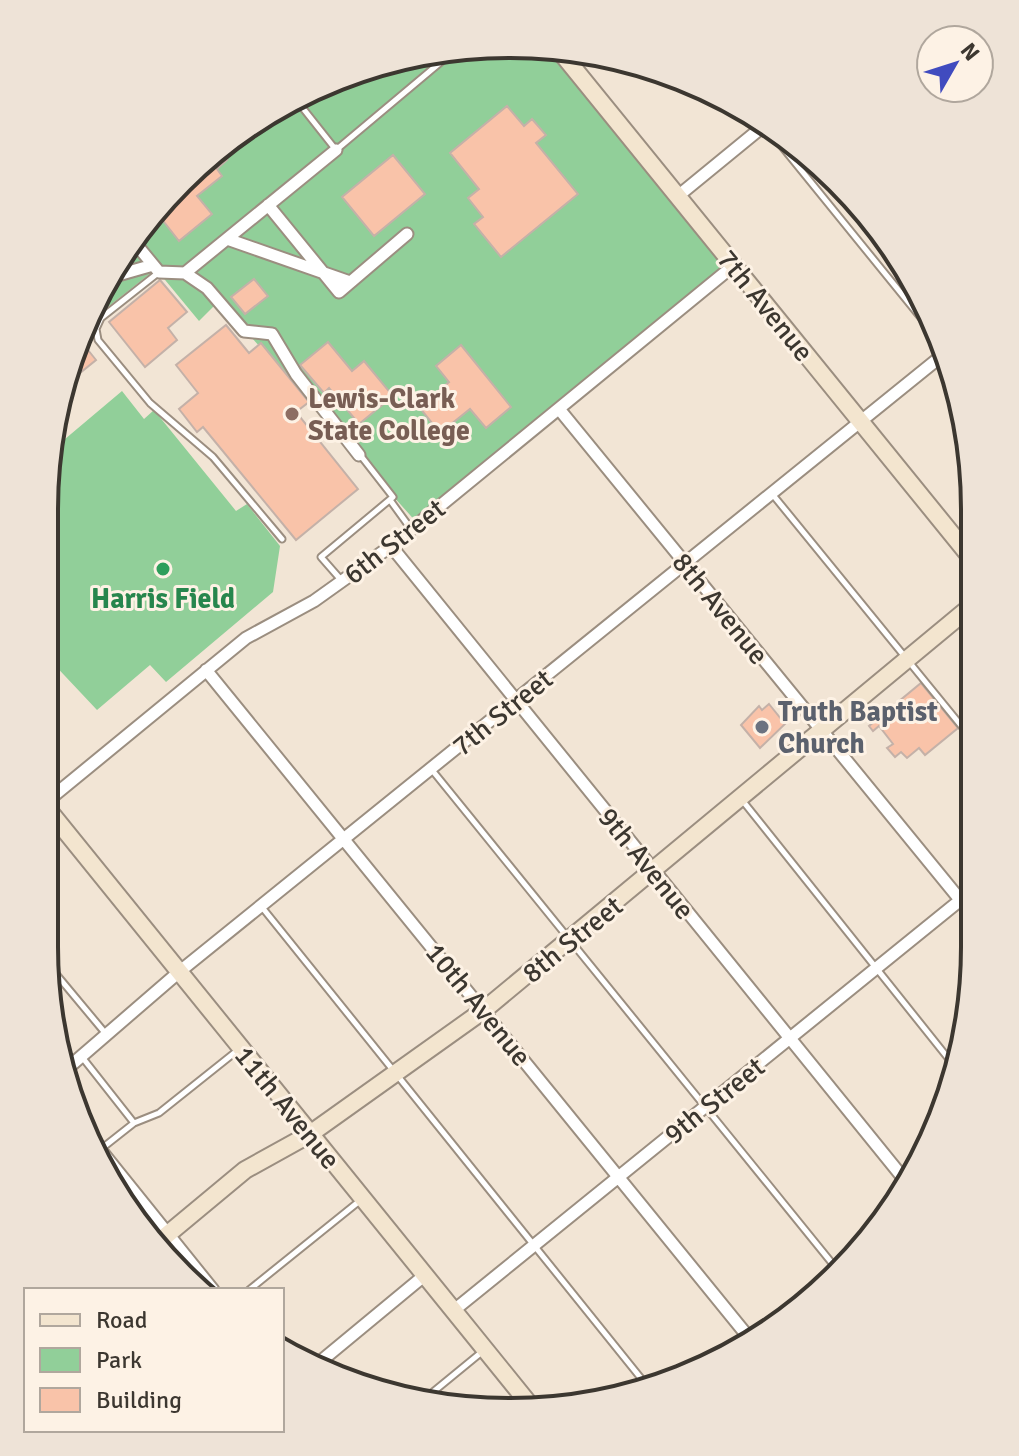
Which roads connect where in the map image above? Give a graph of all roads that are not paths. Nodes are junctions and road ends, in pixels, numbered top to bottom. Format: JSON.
{"nodes":[{"id":1,"x":569,"y":62,"type":"edge"},
{"id":2,"x":438,"y":64,"type":"edge"},
{"id":3,"x":303,"y":108,"type":"edge"},
{"id":4,"x":756,"y":132,"type":"edge"},
{"id":5,"x":336,"y":150,"type":"junction"},
{"id":6,"x":789,"y":155,"type":"edge"},
{"id":7,"x":678,"y":196,"type":"junction"},
{"id":8,"x":268,"y":205,"type":"junction"},
{"id":9,"x":407,"y":234,"type":"dead end"},
{"id":10,"x":227,"y":239,"type":"junction"},
{"id":11,"x":141,"y":250,"type":"edge"},
{"id":12,"x":733,"y":266,"type":"junction"},
{"id":13,"x":156,"y":268,"type":"junction"},
{"id":14,"x":185,"y":273,"type":"junction"},
{"id":15,"x":124,"y":274,"type":"edge"},
{"id":16,"x":324,"y":274,"type":"junction"},
{"id":17,"x":913,"y":308,"type":"edge"},
{"id":18,"x":101,"y":318,"type":"edge"},
{"id":19,"x":98,"y":324,"type":"edge"},
{"id":20,"x":936,"y":361,"type":"edge"},
{"id":21,"x":559,"y":409,"type":"junction"},
{"id":22,"x":861,"y":421,"type":"junction"},
{"id":23,"x":359,"y":455,"type":"joint"},
{"id":24,"x":772,"y":494,"type":"junction"},
{"id":25,"x":390,"y":500,"type":"junction"},
{"id":26,"x":411,"y":529,"type":"junction"},
{"id":27,"x":282,"y":539,"type":"dead end"},
{"id":28,"x":961,"y":545,"type":"edge"},
{"id":29,"x":391,"y":546,"type":"junction"},
{"id":30,"x":686,"y":565,"type":"junction"},
{"id":31,"x":342,"y":582,"type":"junction"},
{"id":32,"x":961,"y":615,"type":"edge"},
{"id":33,"x":908,"y":660,"type":"junction"},
{"id":34,"x":206,"y":670,"type":"junction"},
{"id":35,"x":514,"y":701,"type":"junction"},
{"id":36,"x":961,"y":725,"type":"edge"},
{"id":37,"x":821,"y":732,"type":"junction"},
{"id":38,"x":431,"y":769,"type":"junction"},
{"id":39,"x":58,"y":795,"type":"edge"},
{"id":40,"x":741,"y":799,"type":"junction"},
{"id":41,"x":58,"y":820,"type":"edge"},
{"id":42,"x":345,"y":838,"type":"junction"},
{"id":43,"x":654,"y":872,"type":"junction"},
{"id":44,"x":960,"y":901,"type":"joint"},
{"id":45,"x":261,"y":906,"type":"junction"},
{"id":46,"x":570,"y":940,"type":"junction"},
{"id":47,"x":876,"y":968,"type":"junction"},
{"id":48,"x":179,"y":972,"type":"junction"},
{"id":49,"x":59,"y":978,"type":"edge"},
{"id":50,"x":484,"y":1010,"type":"junction"},
{"id":51,"x":106,"y":1035,"type":"junction"},
{"id":52,"x":790,"y":1038,"type":"junction"},
{"id":53,"x":241,"y":1048,"type":"junction"},
{"id":54,"x":81,"y":1057,"type":"junction"},
{"id":55,"x":947,"y":1057,"type":"edge"},
{"id":56,"x":73,"y":1064,"type":"edge"},
{"id":57,"x":396,"y":1073,"type":"junction"},
{"id":58,"x":704,"y":1108,"type":"junction"},
{"id":59,"x":134,"y":1123,"type":"junction"},
{"id":60,"x":310,"y":1134,"type":"junction"},
{"id":61,"x":105,"y":1147,"type":"edge"},
{"id":62,"x":900,"y":1174,"type":"edge"},
{"id":63,"x":620,"y":1177,"type":"junction"},
{"id":64,"x":363,"y":1199,"type":"junction"},
{"id":65,"x":164,"y":1237,"type":"edge"},
{"id":66,"x":534,"y":1246,"type":"junction"},
{"id":67,"x":832,"y":1263,"type":"edge"},
{"id":68,"x":425,"y":1275,"type":"junction"},
{"id":69,"x":252,"y":1288,"type":"edge"},
{"id":70,"x":453,"y":1311,"type":"junction"},
{"id":71,"x":744,"y":1332,"type":"edge"},
{"id":72,"x":485,"y":1350,"type":"junction"},
{"id":73,"x":325,"y":1358,"type":"edge"},
{"id":74,"x":641,"y":1378,"type":"edge"},
{"id":75,"x":434,"y":1391,"type":"edge"},
{"id":76,"x":524,"y":1398,"type":"edge"}],
"edges":[{"from":1,"to":7,"type":"main road","name":"7th Avenue"},
{"from":2,"to":5,"type":"lane"},
{"from":3,"to":5,"type":"lane"},
{"from":4,"to":7,"type":"street"},
{"from":5,"to":8,"type":"street"},
{"from":6,"to":17,"type":"lane"},
{"from":7,"to":12,"type":"main road","name":"7th Avenue"},
{"from":8,"to":10,"type":"street"},
{"from":8,"to":16,"type":"street"},
{"from":9,"to":16,"type":"street"},
{"from":10,"to":14,"type":"street"},
{"from":10,"to":16,"type":"street"},
{"from":11,"to":13,"type":"street"},
{"from":12,"to":21,"type":"street","name":"6th Street"},
{"from":12,"to":22,"type":"main road","name":"7th Avenue"},
{"from":13,"to":14,"type":"street"},
{"from":13,"to":15,"type":"street"},
{"from":13,"to":18,"type":"lane"},
{"from":14,"to":23,"type":"street"},
{"from":19,"to":27,"type":"lane"},
{"from":20,"to":22,"type":"street","name":"7th Street"},
{"from":21,"to":26,"type":"street","name":"6th Street"},
{"from":21,"to":30,"type":"street","name":"8th Avenue"},
{"from":22,"to":24,"type":"street","name":"7th Street"},
{"from":22,"to":28,"type":"main road","name":"7th Avenue"},
{"from":23,"to":25,"type":"lane"},
{"from":24,"to":30,"type":"street","name":"7th Street"},
{"from":24,"to":33,"type":"lane"},
{"from":25,"to":26,"type":"lane"},
{"from":25,"to":31,"type":"lane"},
{"from":26,"to":29,"type":"street","name":"6th Street"},
{"from":29,"to":31,"type":"street","name":"6th Street"},
{"from":29,"to":35,"type":"street","name":"9th Avenue"},
{"from":30,"to":35,"type":"street","name":"7th Street"},
{"from":30,"to":37,"type":"street","name":"8th Avenue"},
{"from":31,"to":34,"type":"street","name":"6th Street"},
{"from":32,"to":33,"type":"main road","name":"8th Street"},
{"from":33,"to":36,"type":"lane"},
{"from":33,"to":37,"type":"main road","name":"8th Street"},
{"from":34,"to":39,"type":"street","name":"6th Street"},
{"from":34,"to":42,"type":"street","name":"10th Avenue"},
{"from":35,"to":38,"type":"street","name":"7th Street"},
{"from":35,"to":43,"type":"street","name":"9th Avenue"},
{"from":37,"to":40,"type":"main road","name":"8th Street"},
{"from":37,"to":44,"type":"street","name":"8th Avenue"},
{"from":38,"to":42,"type":"street","name":"7th Street"},
{"from":38,"to":46,"type":"lane"},
{"from":40,"to":43,"type":"main road","name":"8th Street"},
{"from":40,"to":47,"type":"lane"},
{"from":41,"to":48,"type":"main road","name":"11th Avenue"},
{"from":42,"to":45,"type":"street","name":"7th Street"},
{"from":42,"to":50,"type":"street","name":"10th Avenue"},
{"from":43,"to":46,"type":"main road","name":"8th Street"},
{"from":43,"to":52,"type":"street","name":"9th Avenue"},
{"from":44,"to":47,"type":"street","name":"9th Street"},
{"from":45,"to":48,"type":"street","name":"7th Street"},
{"from":45,"to":57,"type":"lane"},
{"from":46,"to":50,"type":"main road","name":"8th Street"},
{"from":46,"to":58,"type":"lane"},
{"from":47,"to":52,"type":"street","name":"9th Street"},
{"from":47,"to":55,"type":"lane"},
{"from":48,"to":51,"type":"street","name":"7th Street"},
{"from":48,"to":53,"type":"main road","name":"11th Avenue"},
{"from":49,"to":51,"type":"lane"},
{"from":50,"to":57,"type":"main road","name":"8th Street"},
{"from":50,"to":63,"type":"street","name":"10th Avenue"},
{"from":51,"to":54,"type":"street","name":"7th Street"},
{"from":52,"to":58,"type":"street","name":"9th Street"},
{"from":52,"to":62,"type":"street","name":"9th Avenue"},
{"from":53,"to":59,"type":"lane"},
{"from":53,"to":60,"type":"main road","name":"11th Avenue"},
{"from":54,"to":56,"type":"street","name":"7th Street"},
{"from":54,"to":59,"type":"lane"},
{"from":57,"to":60,"type":"main road","name":"8th Street"},
{"from":57,"to":66,"type":"lane"},
{"from":58,"to":63,"type":"street","name":"9th Street"},
{"from":58,"to":67,"type":"lane"},
{"from":59,"to":61,"type":"lane"},
{"from":60,"to":64,"type":"main road","name":"11th Avenue"},
{"from":60,"to":65,"type":"main road","name":"8th Street"},
{"from":63,"to":66,"type":"street","name":"9th Street"},
{"from":63,"to":71,"type":"street","name":"10th Avenue"},
{"from":64,"to":68,"type":"main road","name":"11th Avenue"},
{"from":64,"to":69,"type":"lane"},
{"from":66,"to":70,"type":"street","name":"9th Street"},
{"from":66,"to":74,"type":"lane"},
{"from":68,"to":70,"type":"main road","name":"11th Avenue"},
{"from":68,"to":73,"type":"street"},
{"from":70,"to":72,"type":"main road","name":"11th Avenue"},
{"from":72,"to":75,"type":"lane"},
{"from":72,"to":76,"type":"main road","name":"11th Avenue"}]}
